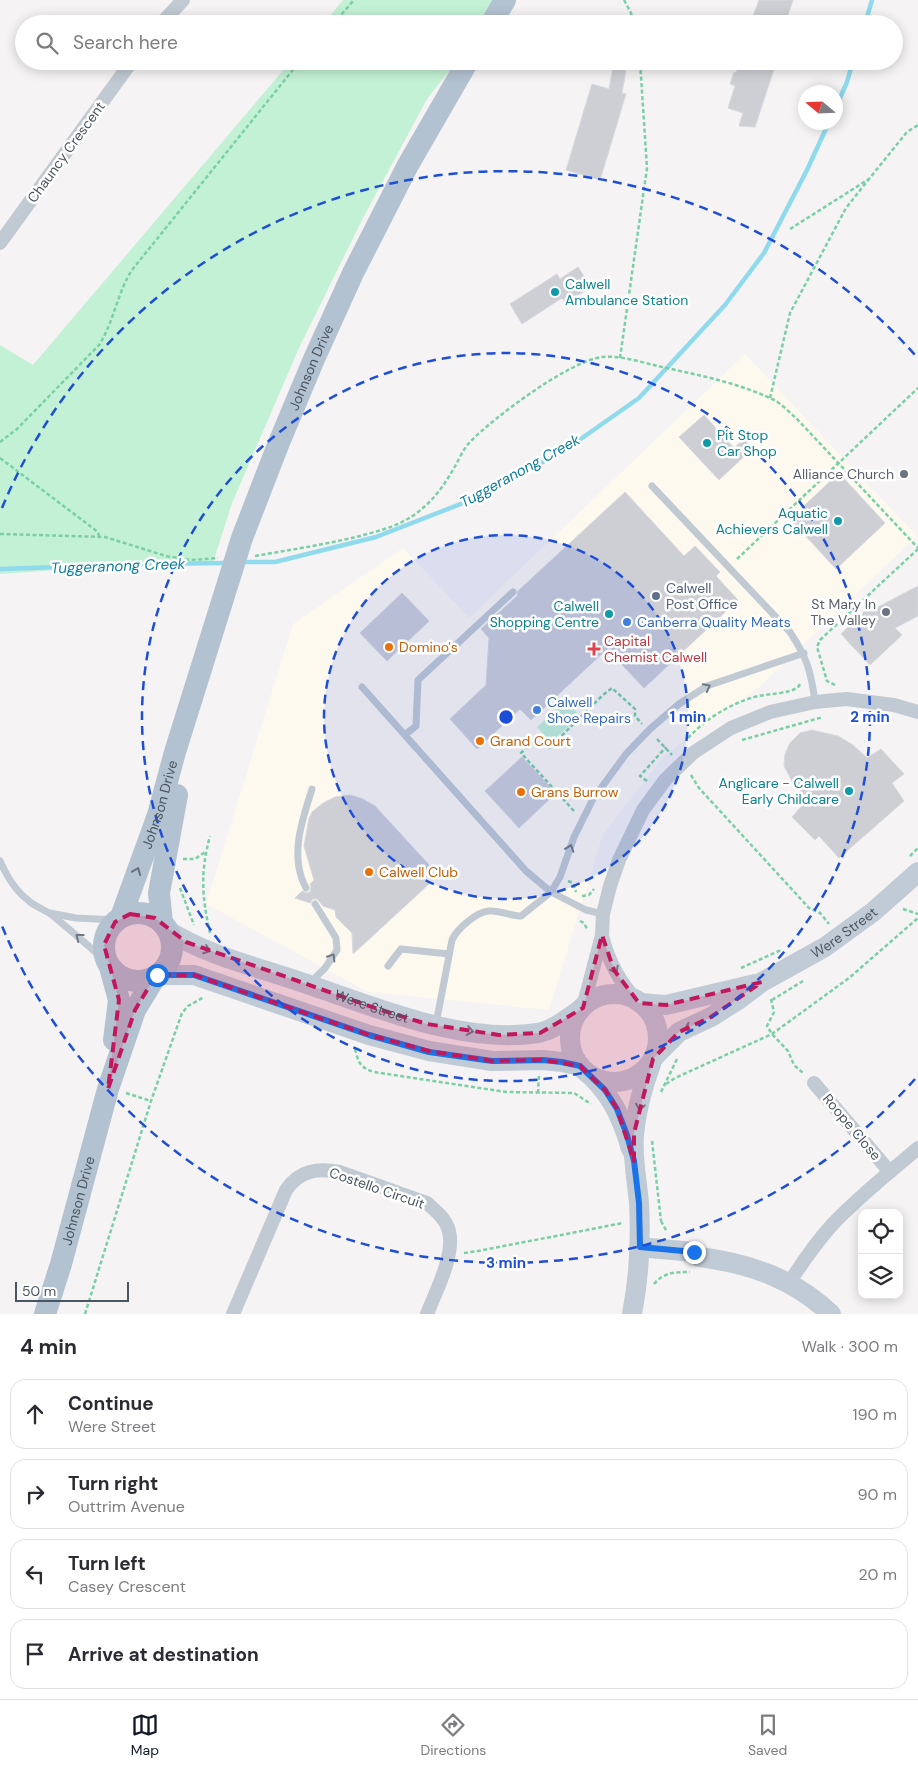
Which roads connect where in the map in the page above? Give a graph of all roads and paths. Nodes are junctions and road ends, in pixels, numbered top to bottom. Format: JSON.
{"nodes":[{"id":1,"x":183,"y":0,"type":"edge"},
{"id":2,"x":354,"y":0,"type":"edge"},
{"id":3,"x":505,"y":0,"type":"edge"},
{"id":4,"x":624,"y":0,"type":"edge"},
{"id":5,"x":169,"y":15,"type":"edge"},
{"id":6,"x":341,"y":15,"type":"edge"},
{"id":7,"x":496,"y":15,"type":"edge"},
{"id":8,"x":631,"y":15,"type":"edge"},
{"id":9,"x":125,"y":70,"type":"edge"},
{"id":10,"x":293,"y":70,"type":"edge"},
{"id":11,"x":463,"y":70,"type":"edge"},
{"id":12,"x":641,"y":70,"type":"edge"},
{"id":13,"x":918,"y":125,"type":"edge"},
{"id":14,"x":869,"y":179,"type":"junction"},
{"id":15,"x":790,"y":229,"type":"dead end"},
{"id":16,"x":0,"y":243,"type":"edge"},
{"id":17,"x":620,"y":358,"type":"junction"},
{"id":18,"x":918,"y":388,"type":"edge"},
{"id":19,"x":770,"y":398,"type":"junction"},
{"id":20,"x":0,"y":442,"type":"edge"},
{"id":21,"x":0,"y":458,"type":"edge"},
{"id":22,"x":839,"y":463,"type":"junction"},
{"id":23,"x":652,"y":486,"type":"dead end"},
{"id":24,"x":0,"y":534,"type":"edge"},
{"id":25,"x":99,"y":536,"type":"junction"},
{"id":26,"x":248,"y":547,"type":"junction"},
{"id":27,"x":918,"y":548,"type":"edge"},
{"id":28,"x":226,"y":558,"type":"dead end"},
{"id":29,"x":729,"y":567,"type":"junction"},
{"id":30,"x":513,"y":592,"type":"dead end"},
{"id":31,"x":804,"y":653,"type":"junction"},
{"id":32,"x":841,"y":685,"type":"dead end"},
{"id":33,"x":362,"y":687,"type":"dead end"},
{"id":34,"x":194,"y":692,"type":"junction"},
{"id":35,"x":815,"y":702,"type":"junction"},
{"id":36,"x":918,"y":712,"type":"edge"},
{"id":37,"x":827,"y":716,"type":"dead end"},
{"id":38,"x":649,"y":731,"type":"junction"},
{"id":39,"x":406,"y":734,"type":"junction"},
{"id":40,"x":736,"y":742,"type":"dead end"},
{"id":41,"x":666,"y":747,"type":"junction"},
{"id":42,"x":672,"y":754,"type":"dead end"},
{"id":43,"x":685,"y":778,"type":"dead end"},
{"id":44,"x":647,"y":781,"type":"dead end"},
{"id":45,"x":312,"y":790,"type":"dead end"},
{"id":46,"x":583,"y":819,"type":"junction"},
{"id":47,"x":210,"y":836,"type":"dead end"},
{"id":48,"x":918,"y":848,"type":"edge"},
{"id":49,"x":206,"y":851,"type":"junction"},
{"id":50,"x":166,"y":857,"type":"junction"},
{"id":51,"x":0,"y":862,"type":"edge"},
{"id":52,"x":911,"y":867,"type":"edge"},
{"id":53,"x":560,"y":877,"type":"junction"},
{"id":54,"x":177,"y":883,"type":"dead end"},
{"id":55,"x":306,"y":888,"type":"dead end"},
{"id":56,"x":551,"y":892,"type":"junction"},
{"id":57,"x":581,"y":896,"type":"dead end"},
{"id":58,"x":315,"y":904,"type":"dead end"},
{"id":59,"x":50,"y":913,"type":"junction"},
{"id":60,"x":603,"y":914,"type":"junction"},
{"id":61,"x":574,"y":918,"type":"dead end"},
{"id":62,"x":918,"y":918,"type":"edge"},
{"id":63,"x":119,"y":919,"type":"junction"},
{"id":64,"x":164,"y":926,"type":"junction"},
{"id":65,"x":832,"y":926,"type":"junction"},
{"id":66,"x":197,"y":931,"type":"dead end"},
{"id":67,"x":204,"y":934,"type":"dead end"},
{"id":68,"x":602,"y":935,"type":"junction"},
{"id":69,"x":587,"y":937,"type":"dead end"},
{"id":70,"x":784,"y":949,"type":"dead end"},
{"id":71,"x":449,"y":954,"type":"junction"},
{"id":72,"x":109,"y":965,"type":"junction"},
{"id":73,"x":388,"y":966,"type":"dead end"},
{"id":74,"x":735,"y":971,"type":"dead end"},
{"id":75,"x":156,"y":976,"type":"junction"},
{"id":76,"x":309,"y":985,"type":"junction"},
{"id":77,"x":767,"y":991,"type":"junction"},
{"id":78,"x":211,"y":996,"type":"dead end"},
{"id":79,"x":638,"y":1002,"type":"junction"},
{"id":80,"x":582,"y":1008,"type":"junction"},
{"id":81,"x":436,"y":1025,"type":"junction"},
{"id":82,"x":772,"y":1034,"type":"junction"},
{"id":83,"x":354,"y":1048,"type":"dead end"},
{"id":84,"x":680,"y":1054,"type":"dead end"},
{"id":85,"x":653,"y":1059,"type":"junction"},
{"id":86,"x":585,"y":1071,"type":"junction"},
{"id":87,"x":814,"y":1083,"type":"joint"},
{"id":88,"x":117,"y":1091,"type":"junction"},
{"id":89,"x":151,"y":1101,"type":"junction"},
{"id":90,"x":594,"y":1106,"type":"dead end"},
{"id":91,"x":652,"y":1137,"type":"dead end"},
{"id":92,"x":918,"y":1148,"type":"edge"},
{"id":93,"x":634,"y":1161,"type":"junction"},
{"id":94,"x":890,"y":1172,"type":"junction"},
{"id":95,"x":661,"y":1221,"type":"dead end"},
{"id":96,"x":624,"y":1222,"type":"dead end"},
{"id":97,"x":449,"y":1253,"type":"junction"},
{"id":98,"x":639,"y":1254,"type":"junction"},
{"id":99,"x":698,"y":1264,"type":"junction"},
{"id":100,"x":789,"y":1283,"type":"junction"},
{"id":101,"x":651,"y":1291,"type":"dead end"},
{"id":102,"x":45,"y":1314,"type":"edge"},
{"id":103,"x":85,"y":1314,"type":"edge"},
{"id":104,"x":233,"y":1314,"type":"edge"},
{"id":105,"x":427,"y":1314,"type":"edge"},
{"id":106,"x":632,"y":1314,"type":"edge"},
{"id":107,"x":831,"y":1314,"type":"edge"}],
"edges":[{"from":1,"to":5,"type":"street"},
{"from":2,"to":6,"type":"path"},
{"from":3,"to":7,"type":"main road"},
{"from":4,"to":8,"type":"path"},
{"from":9,"to":16,"type":"street","name":"Chauncy Crescent"},
{"from":10,"to":20,"type":"path"},
{"from":11,"to":26,"type":"main road","name":"Johnson Drive"},
{"from":12,"to":17,"type":"path"},
{"from":13,"to":14,"type":"path"},
{"from":14,"to":15,"type":"path"},
{"from":14,"to":19,"type":"path"},
{"from":17,"to":19,"type":"path"},
{"from":17,"to":26,"type":"path"},
{"from":18,"to":22,"type":"path"},
{"from":19,"to":22,"type":"path"},
{"from":21,"to":25,"type":"path"},
{"from":22,"to":27,"type":"path"},
{"from":22,"to":29,"type":"path"},
{"from":23,"to":29,"type":"lane"},
{"from":24,"to":25,"type":"path"},
{"from":25,"to":28,"type":"path"},
{"from":26,"to":34,"type":"main road","name":"Johnson Drive"},
{"from":27,"to":32,"type":"path"},
{"from":29,"to":31,"type":"lane"},
{"from":30,"to":39,"type":"lane"},
{"from":31,"to":35,"type":"lane"},
{"from":38,"to":31,"type":"lane","one_way":true},
{"from":33,"to":39,"type":"lane"},
{"from":34,"to":50,"type":"main road","name":"Johnson Drive"},
{"from":63,"to":34,"type":"main road","name":"Johnson Drive","one_way":true},
{"from":35,"to":36,"type":"street"},
{"from":35,"to":60,"type":"street"},
{"from":37,"to":40,"type":"path"},
{"from":38,"to":41,"type":"path"},
{"from":38,"to":46,"type":"lane"},
{"from":38,"to":46,"type":"path"},
{"from":39,"to":56,"type":"lane"},
{"from":41,"to":42,"type":"path"},
{"from":41,"to":44,"type":"path"},
{"from":43,"to":65,"type":"path"},
{"from":45,"to":55,"type":"lane"},
{"from":53,"to":46,"type":"lane","one_way":true},
{"from":47,"to":49,"type":"path"},
{"from":48,"to":52,"type":"path"},
{"from":49,"to":50,"type":"path"},
{"from":49,"to":67,"type":"path"},
{"from":50,"to":64,"type":"main road","name":"Johnson Drive"},
{"from":51,"to":59,"type":"lane"},
{"from":52,"to":65,"type":"street","name":"Were Street"},
{"from":53,"to":56,"type":"lane"},
{"from":53,"to":57,"type":"path"},
{"from":54,"to":66,"type":"path"},
{"from":56,"to":60,"type":"lane"},
{"from":56,"to":71,"type":"lane"},
{"from":76,"to":58,"type":"lane","one_way":true},
{"from":59,"to":63,"type":"lane"},
{"from":72,"to":59,"type":"lane","one_way":true},
{"from":60,"to":68,"type":"street"},
{"from":61,"to":69,"type":"path"},
{"from":62,"to":82,"type":"path"},
{"from":63,"to":64,"type":"main road"},
{"from":63,"to":72,"type":"main road"},
{"from":64,"to":75,"type":"main road"},
{"from":64,"to":76,"type":"street","name":"Were Street","one_way":true},
{"from":65,"to":77,"type":"street","name":"Were Street"},
{"from":68,"to":79,"type":"street","one_way":true},
{"from":68,"to":80,"type":"street"},
{"from":70,"to":74,"type":"path"},
{"from":71,"to":73,"type":"lane"},
{"from":71,"to":81,"type":"lane"},
{"from":72,"to":75,"type":"main road"},
{"from":72,"to":88,"type":"main road","name":"Johnson Drive"},
{"from":75,"to":86,"type":"street","name":"Were Street"},
{"from":75,"to":88,"type":"main road","name":"Johnson Drive"},
{"from":76,"to":81,"type":"street","name":"Were Street"},
{"from":77,"to":79,"type":"street","name":"Were Street"},
{"from":77,"to":82,"type":"path"},
{"from":77,"to":85,"type":"street","name":"Were Street","one_way":true},
{"from":78,"to":89,"type":"path"},
{"from":79,"to":80,"type":"street"},
{"from":79,"to":85,"type":"street"},
{"from":81,"to":80,"type":"street","name":"Were Street","one_way":true},
{"from":80,"to":86,"type":"street"},
{"from":82,"to":84,"type":"path"},
{"from":82,"to":87,"type":"path"},
{"from":83,"to":90,"type":"path"},
{"from":85,"to":86,"type":"street"},
{"from":85,"to":93,"type":"street","one_way":true},
{"from":86,"to":93,"type":"street"},
{"from":87,"to":94,"type":"street","name":"Roope Close"},
{"from":88,"to":89,"type":"path"},
{"from":88,"to":102,"type":"main road","name":"Johnson Drive"},
{"from":89,"to":103,"type":"path"},
{"from":91,"to":95,"type":"path"},
{"from":92,"to":94,"type":"street","name":"Roope Close"},
{"from":93,"to":98,"type":"street"},
{"from":94,"to":100,"type":"street","name":"Roope Close"},
{"from":96,"to":97,"type":"path"},
{"from":97,"to":104,"type":"street","name":"Costello Circuit"},
{"from":97,"to":105,"type":"street","name":"Costello Circuit"},
{"from":98,"to":99,"type":"street"},
{"from":98,"to":106,"type":"street"},
{"from":99,"to":100,"type":"street"},
{"from":99,"to":101,"type":"path"},
{"from":100,"to":107,"type":"street"}]}
